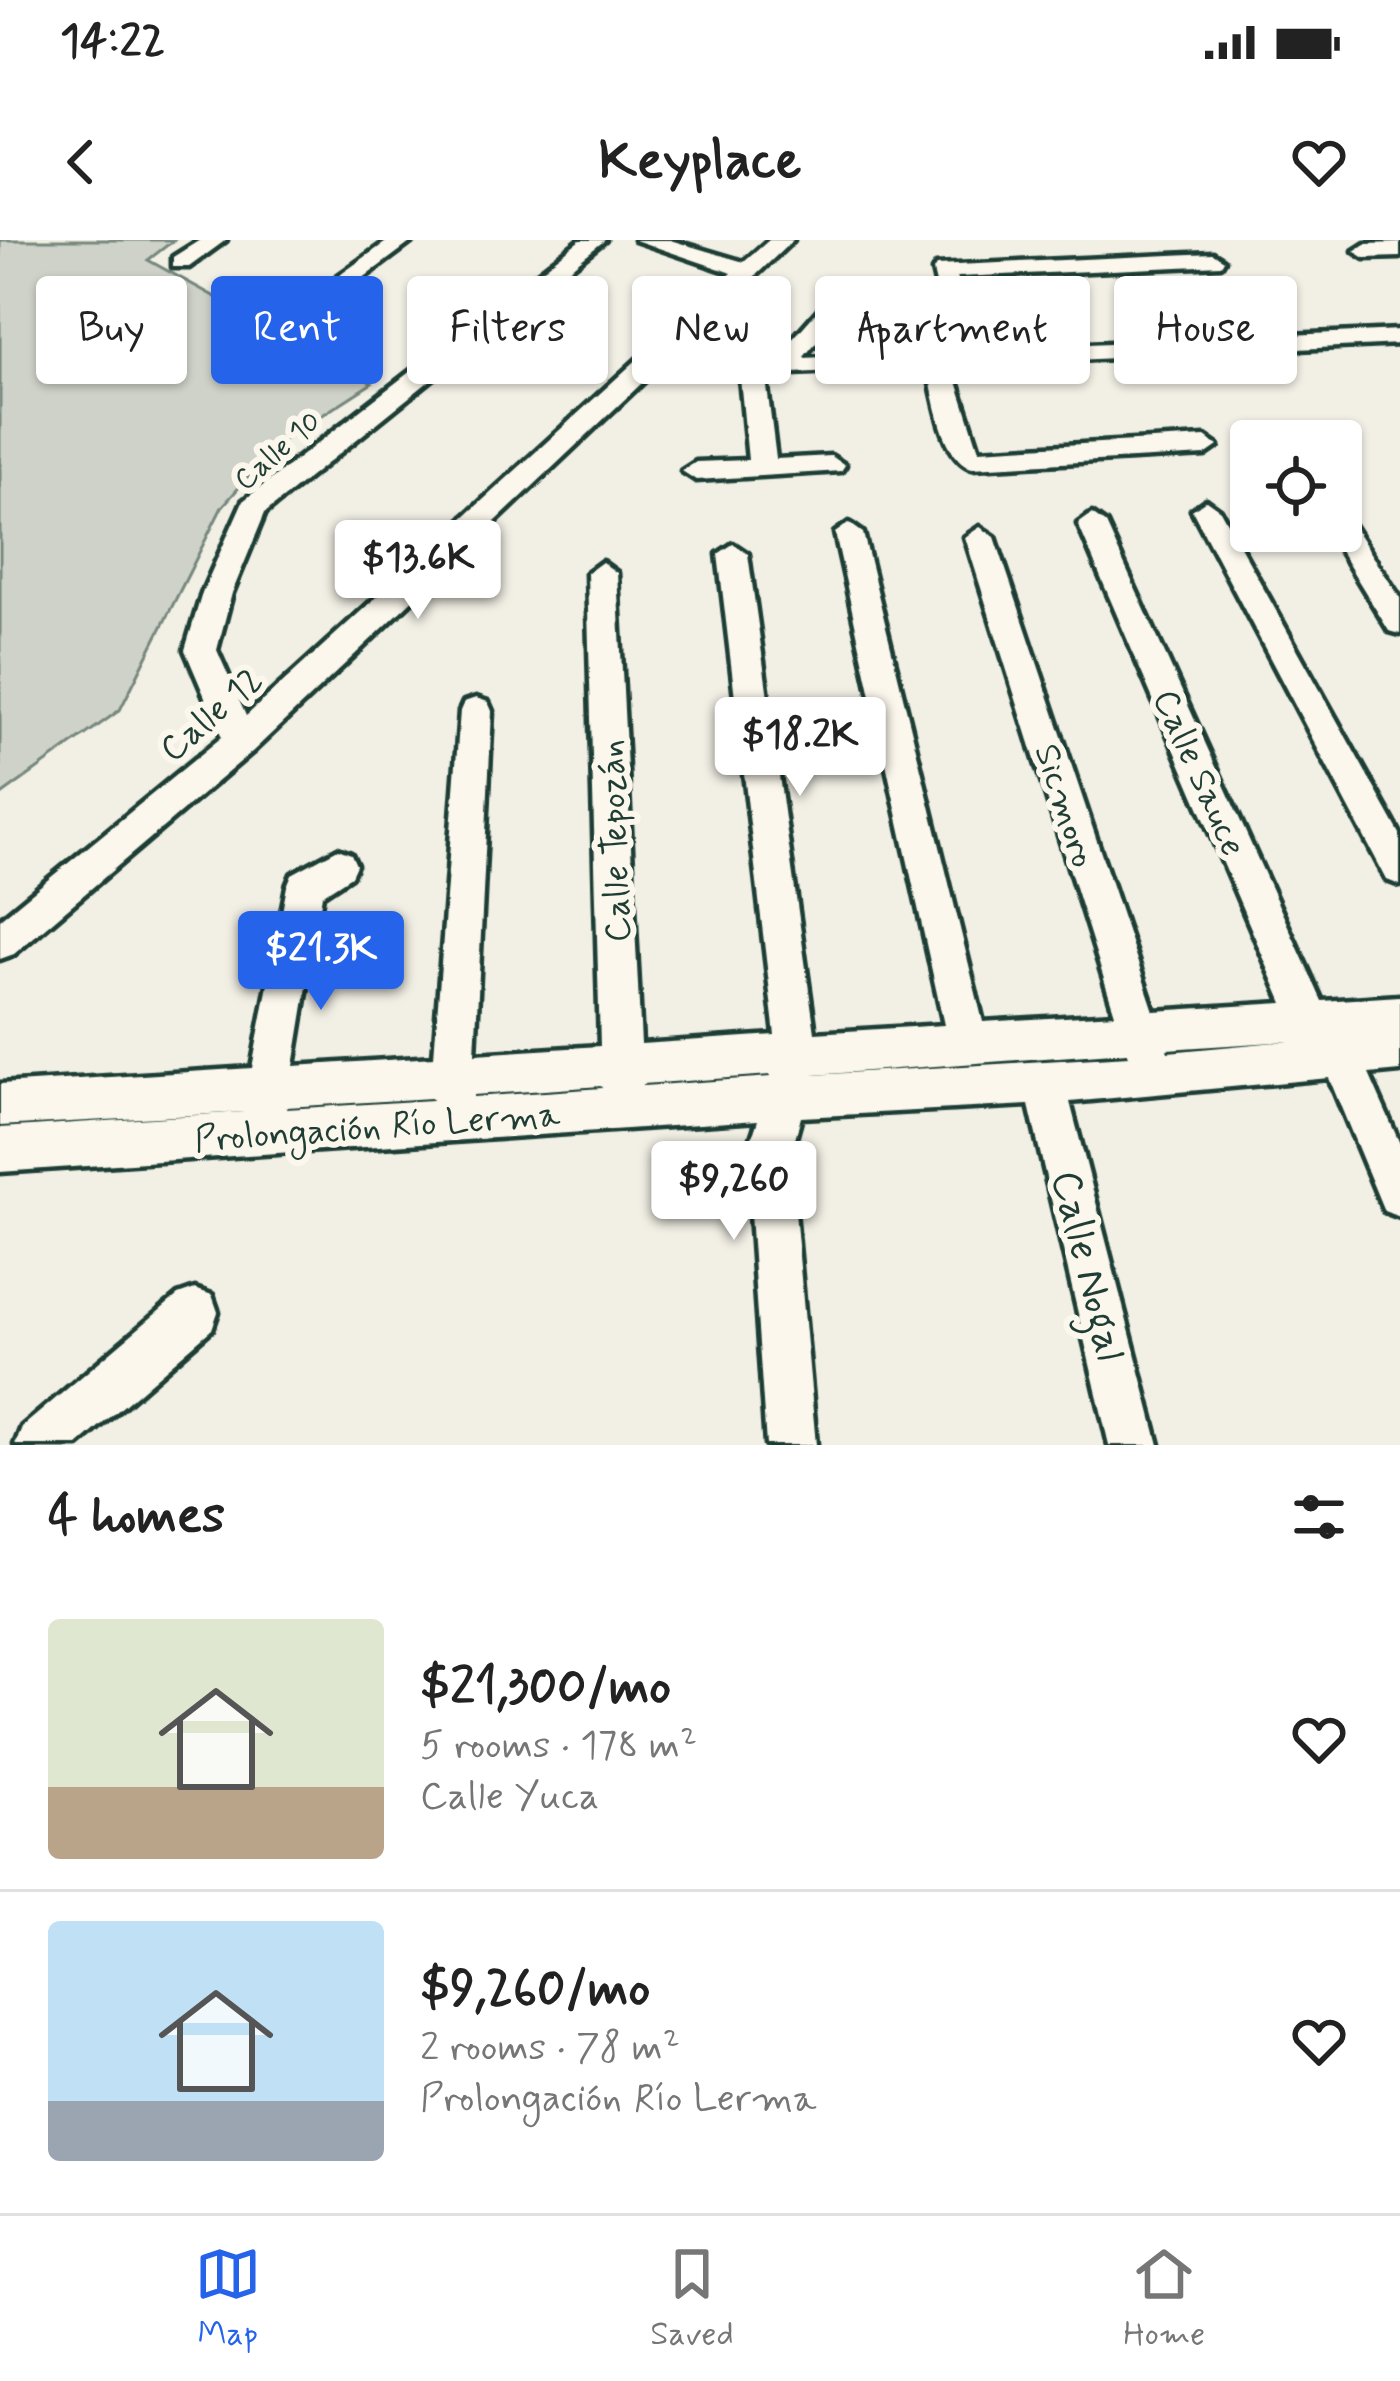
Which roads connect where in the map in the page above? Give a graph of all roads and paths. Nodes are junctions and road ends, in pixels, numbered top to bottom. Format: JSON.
{"nodes":[{"id":1,"x":215,"y":240,"type":"edge"},
{"id":2,"x":403,"y":240,"type":"edge"},
{"id":3,"x":594,"y":240,"type":"edge"},
{"id":4,"x":646,"y":240,"type":"edge"},
{"id":5,"x":782,"y":240,"type":"edge"},
{"id":6,"x":1400,"y":250,"type":"edge"},
{"id":7,"x":1365,"y":251,"type":"dead end"},
{"id":8,"x":1213,"y":260,"type":"dead end"},
{"id":9,"x":181,"y":262,"type":"dead end"},
{"id":10,"x":749,"y":271,"type":"junction"},
{"id":11,"x":353,"y":276,"type":"edge"},
{"id":12,"x":945,"y":276,"type":"edge"},
{"id":13,"x":815,"y":324,"type":"edge"},
{"id":14,"x":1400,"y":337,"type":"edge"},
{"id":15,"x":791,"y":348,"type":"edge"},
{"id":16,"x":1090,"y":351,"type":"edge"},
{"id":17,"x":754,"y":384,"type":"edge"},
{"id":18,"x":946,"y":384,"type":"edge"},
{"id":19,"x":1205,"y":446,"type":"dead end"},
{"id":20,"x":831,"y":465,"type":"dead end"},
{"id":21,"x":764,"y":468,"type":"junction"},
{"id":22,"x":696,"y":471,"type":"dead end"},
{"id":23,"x":1206,"y":510,"type":"dead end"},
{"id":24,"x":1092,"y":524,"type":"dead end"},
{"id":25,"x":849,"y":533,"type":"dead end"},
{"id":26,"x":980,"y":536,"type":"dead end"},
{"id":27,"x":1355,"y":552,"type":"edge"},
{"id":28,"x":733,"y":554,"type":"dead end"},
{"id":29,"x":602,"y":573,"type":"dead end"},
{"id":30,"x":1400,"y":623,"type":"edge"},
{"id":31,"x":476,"y":711,"type":"dead end"},
{"id":32,"x":241,"y":741,"type":"junction"},
{"id":33,"x":338,"y":865,"type":"dead end"},
{"id":34,"x":1400,"y":869,"type":"edge"},
{"id":35,"x":0,"y":942,"type":"edge"},
{"id":36,"x":1400,"y":1015,"type":"edge"},
{"id":37,"x":1310,"y":1019,"type":"junction"},
{"id":38,"x":1141,"y":1031,"type":"junction"},
{"id":39,"x":968,"y":1043,"type":"junction"},
{"id":40,"x":1400,"y":1051,"type":"edge"},
{"id":41,"x":798,"y":1054,"type":"junction"},
{"id":42,"x":1340,"y":1055,"type":"junction"},
{"id":43,"x":622,"y":1065,"type":"junction"},
{"id":44,"x":1154,"y":1073,"type":"junction"},
{"id":45,"x":453,"y":1076,"type":"junction"},
{"id":46,"x":1045,"y":1084,"type":"junction"},
{"id":47,"x":269,"y":1088,"type":"junction"},
{"id":48,"x":785,"y":1097,"type":"junction"},
{"id":49,"x":0,"y":1105,"type":"edge"},
{"id":50,"x":621,"y":1108,"type":"junction"},
{"id":51,"x":451,"y":1120,"type":"junction"},
{"id":52,"x":262,"y":1132,"type":"junction"},
{"id":53,"x":0,"y":1150,"type":"edge"},
{"id":54,"x":1400,"y":1195,"type":"edge"},
{"id":55,"x":195,"y":1312,"type":"dead end"},
{"id":56,"x":40,"y":1445,"type":"edge"},
{"id":57,"x":790,"y":1445,"type":"edge"},
{"id":58,"x":1134,"y":1445,"type":"edge"}],
"edges":[{"from":1,"to":9,"type":"street"},
{"from":2,"to":11,"type":"street"},
{"from":3,"to":32,"type":"street","name":"Calle 10"},
{"from":4,"to":10,"type":"street"},
{"from":5,"to":10,"type":"street","name":"Calle 12"},
{"from":6,"to":7,"type":"street"},
{"from":8,"to":12,"type":"street"},
{"from":10,"to":32,"type":"street","name":"Calle 12"},
{"from":13,"to":15,"type":"street"},
{"from":14,"to":16,"type":"street"},
{"from":17,"to":21,"type":"street"},
{"from":18,"to":19,"type":"street"},
{"from":20,"to":21,"type":"street"},
{"from":21,"to":22,"type":"street"},
{"from":23,"to":34,"type":"street"},
{"from":24,"to":37,"type":"street","name":"Calle Sauce"},
{"from":25,"to":39,"type":"street"},
{"from":26,"to":38,"type":"street","name":"Sicmoro"},
{"from":27,"to":30,"type":"street"},
{"from":28,"to":41,"type":"street"},
{"from":29,"to":43,"type":"street","name":"Calle Tepozán"},
{"from":31,"to":45,"type":"street"},
{"from":32,"to":35,"type":"street","name":"Calle 12"},
{"from":33,"to":47,"type":"street"},
{"from":36,"to":37,"type":"street","name":"Prolongación Río Lerma"},
{"from":37,"to":38,"type":"street","name":"Prolongación Río Lerma"},
{"from":37,"to":42,"type":"street","name":"Calle Sauce"},
{"from":38,"to":39,"type":"street","name":"Prolongación Río Lerma"},
{"from":38,"to":44,"type":"street","name":"Sicmoro"},
{"from":39,"to":41,"type":"street","name":"Prolongación Río Lerma"},
{"from":40,"to":42,"type":"street","name":"Prolongación Río Lerma"},
{"from":41,"to":43,"type":"street","name":"Prolongación Río Lerma"},
{"from":41,"to":48,"type":"street"},
{"from":42,"to":44,"type":"street","name":"Prolongación Río Lerma"},
{"from":42,"to":54,"type":"street","name":"Calle Sauce"},
{"from":43,"to":45,"type":"street","name":"Prolongación Río Lerma"},
{"from":43,"to":50,"type":"street","name":"Calle Tepozán"},
{"from":44,"to":46,"type":"street","name":"Prolongación Río Lerma"},
{"from":45,"to":47,"type":"street","name":"Prolongación Río Lerma"},
{"from":45,"to":51,"type":"street"},
{"from":46,"to":48,"type":"street","name":"Prolongación Río Lerma"},
{"from":46,"to":58,"type":"street","name":"Calle Nogal"},
{"from":47,"to":49,"type":"street","name":"Prolongación Río Lerma"},
{"from":47,"to":52,"type":"street"},
{"from":48,"to":50,"type":"street","name":"Prolongación Río Lerma"},
{"from":48,"to":57,"type":"street"},
{"from":50,"to":51,"type":"street","name":"Prolongación Río Lerma"},
{"from":51,"to":52,"type":"street","name":"Prolongación Río Lerma"},
{"from":52,"to":53,"type":"street","name":"Prolongación Río Lerma"},
{"from":55,"to":56,"type":"street"}]}
